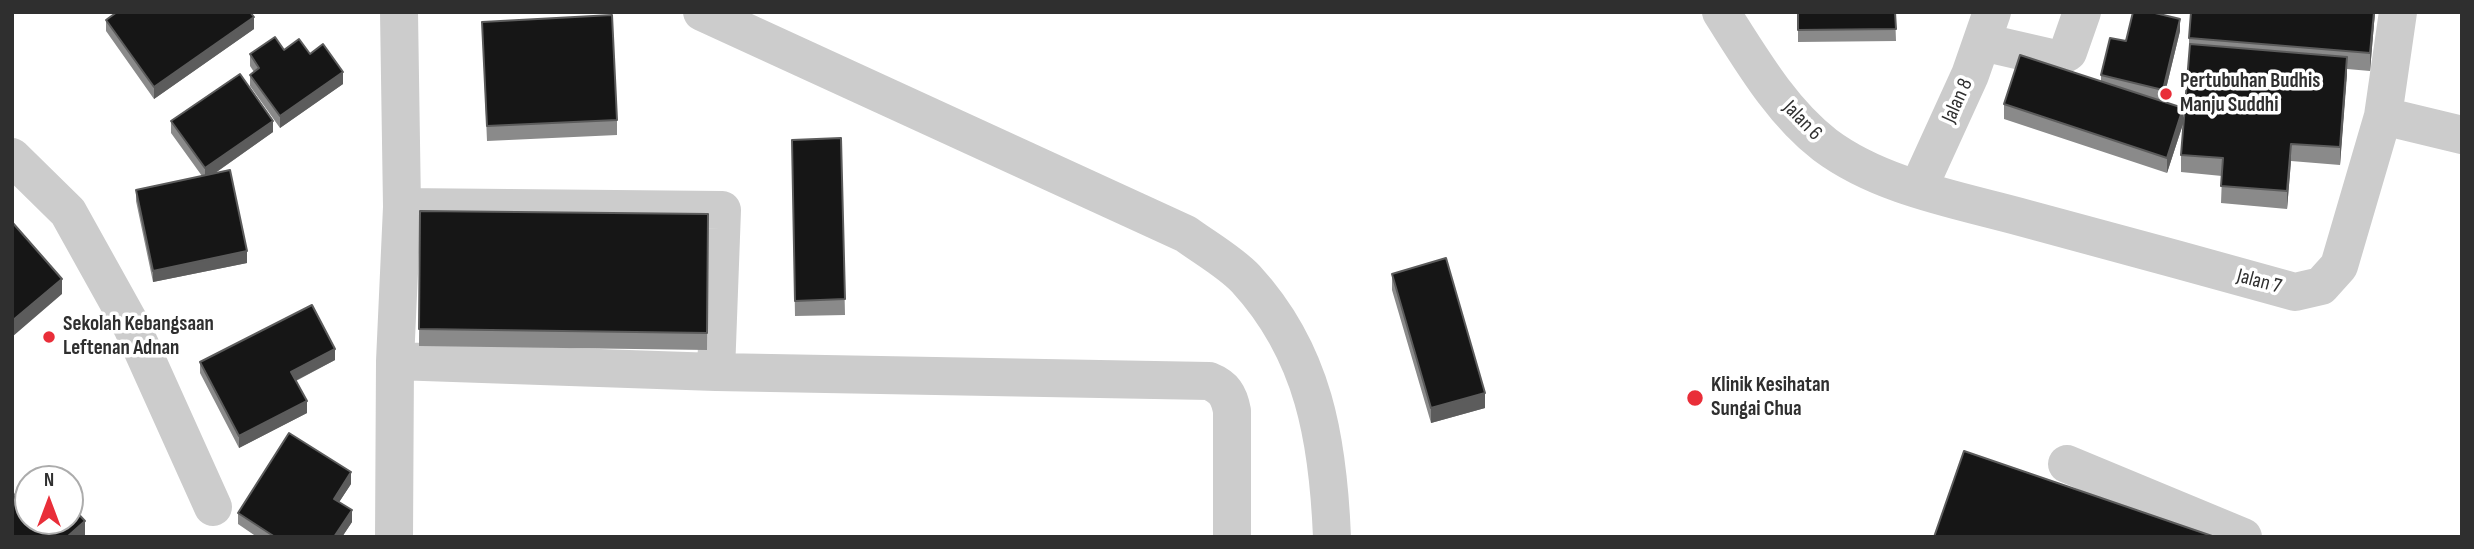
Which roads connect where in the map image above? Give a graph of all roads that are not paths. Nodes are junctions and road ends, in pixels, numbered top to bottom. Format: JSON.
{"nodes":[{"id":1,"x":399,"y":12,"type":"edge"},
{"id":2,"x":702,"y":12,"type":"edge"},
{"id":3,"x":1721,"y":12,"type":"edge"},
{"id":4,"x":2082,"y":12,"type":"edge"},
{"id":5,"x":2398,"y":12,"type":"edge"},
{"id":6,"x":1987,"y":27,"type":"edge"},
{"id":7,"x":2383,"y":116,"type":"junction"},
{"id":8,"x":2462,"y":135,"type":"edge"},
{"id":9,"x":12,"y":157,"type":"edge"},
{"id":10,"x":1918,"y":189,"type":"junction"},
{"id":11,"x":402,"y":207,"type":"junction"},
{"id":12,"x":395,"y":361,"type":"junction"},
{"id":13,"x":716,"y":372,"type":"junction"},
{"id":14,"x":2067,"y":464,"type":"dead end"},
{"id":15,"x":213,"y":507,"type":"dead end"},
{"id":16,"x":394,"y":537,"type":"edge"},
{"id":17,"x":1231,"y":537,"type":"edge"},
{"id":18,"x":1332,"y":537,"type":"edge"},
{"id":19,"x":2243,"y":537,"type":"edge"}],
"edges":[{"from":1,"to":11,"type":"street"},
{"from":2,"to":18,"type":"street"},
{"from":3,"to":10,"type":"street","name":"Jalan 6"},
{"from":4,"to":6,"type":"street"},
{"from":5,"to":7,"type":"street","name":"Jalan 7"},
{"from":6,"to":10,"type":"street","name":"Jalan 8"},
{"from":7,"to":8,"type":"street"},
{"from":7,"to":10,"type":"street","name":"Jalan 7"},
{"from":9,"to":15,"type":"street"},
{"from":11,"to":12,"type":"street"},
{"from":11,"to":13,"type":"street"},
{"from":12,"to":13,"type":"street"},
{"from":12,"to":16,"type":"street"},
{"from":13,"to":17,"type":"street"},
{"from":14,"to":19,"type":"street"}]}
